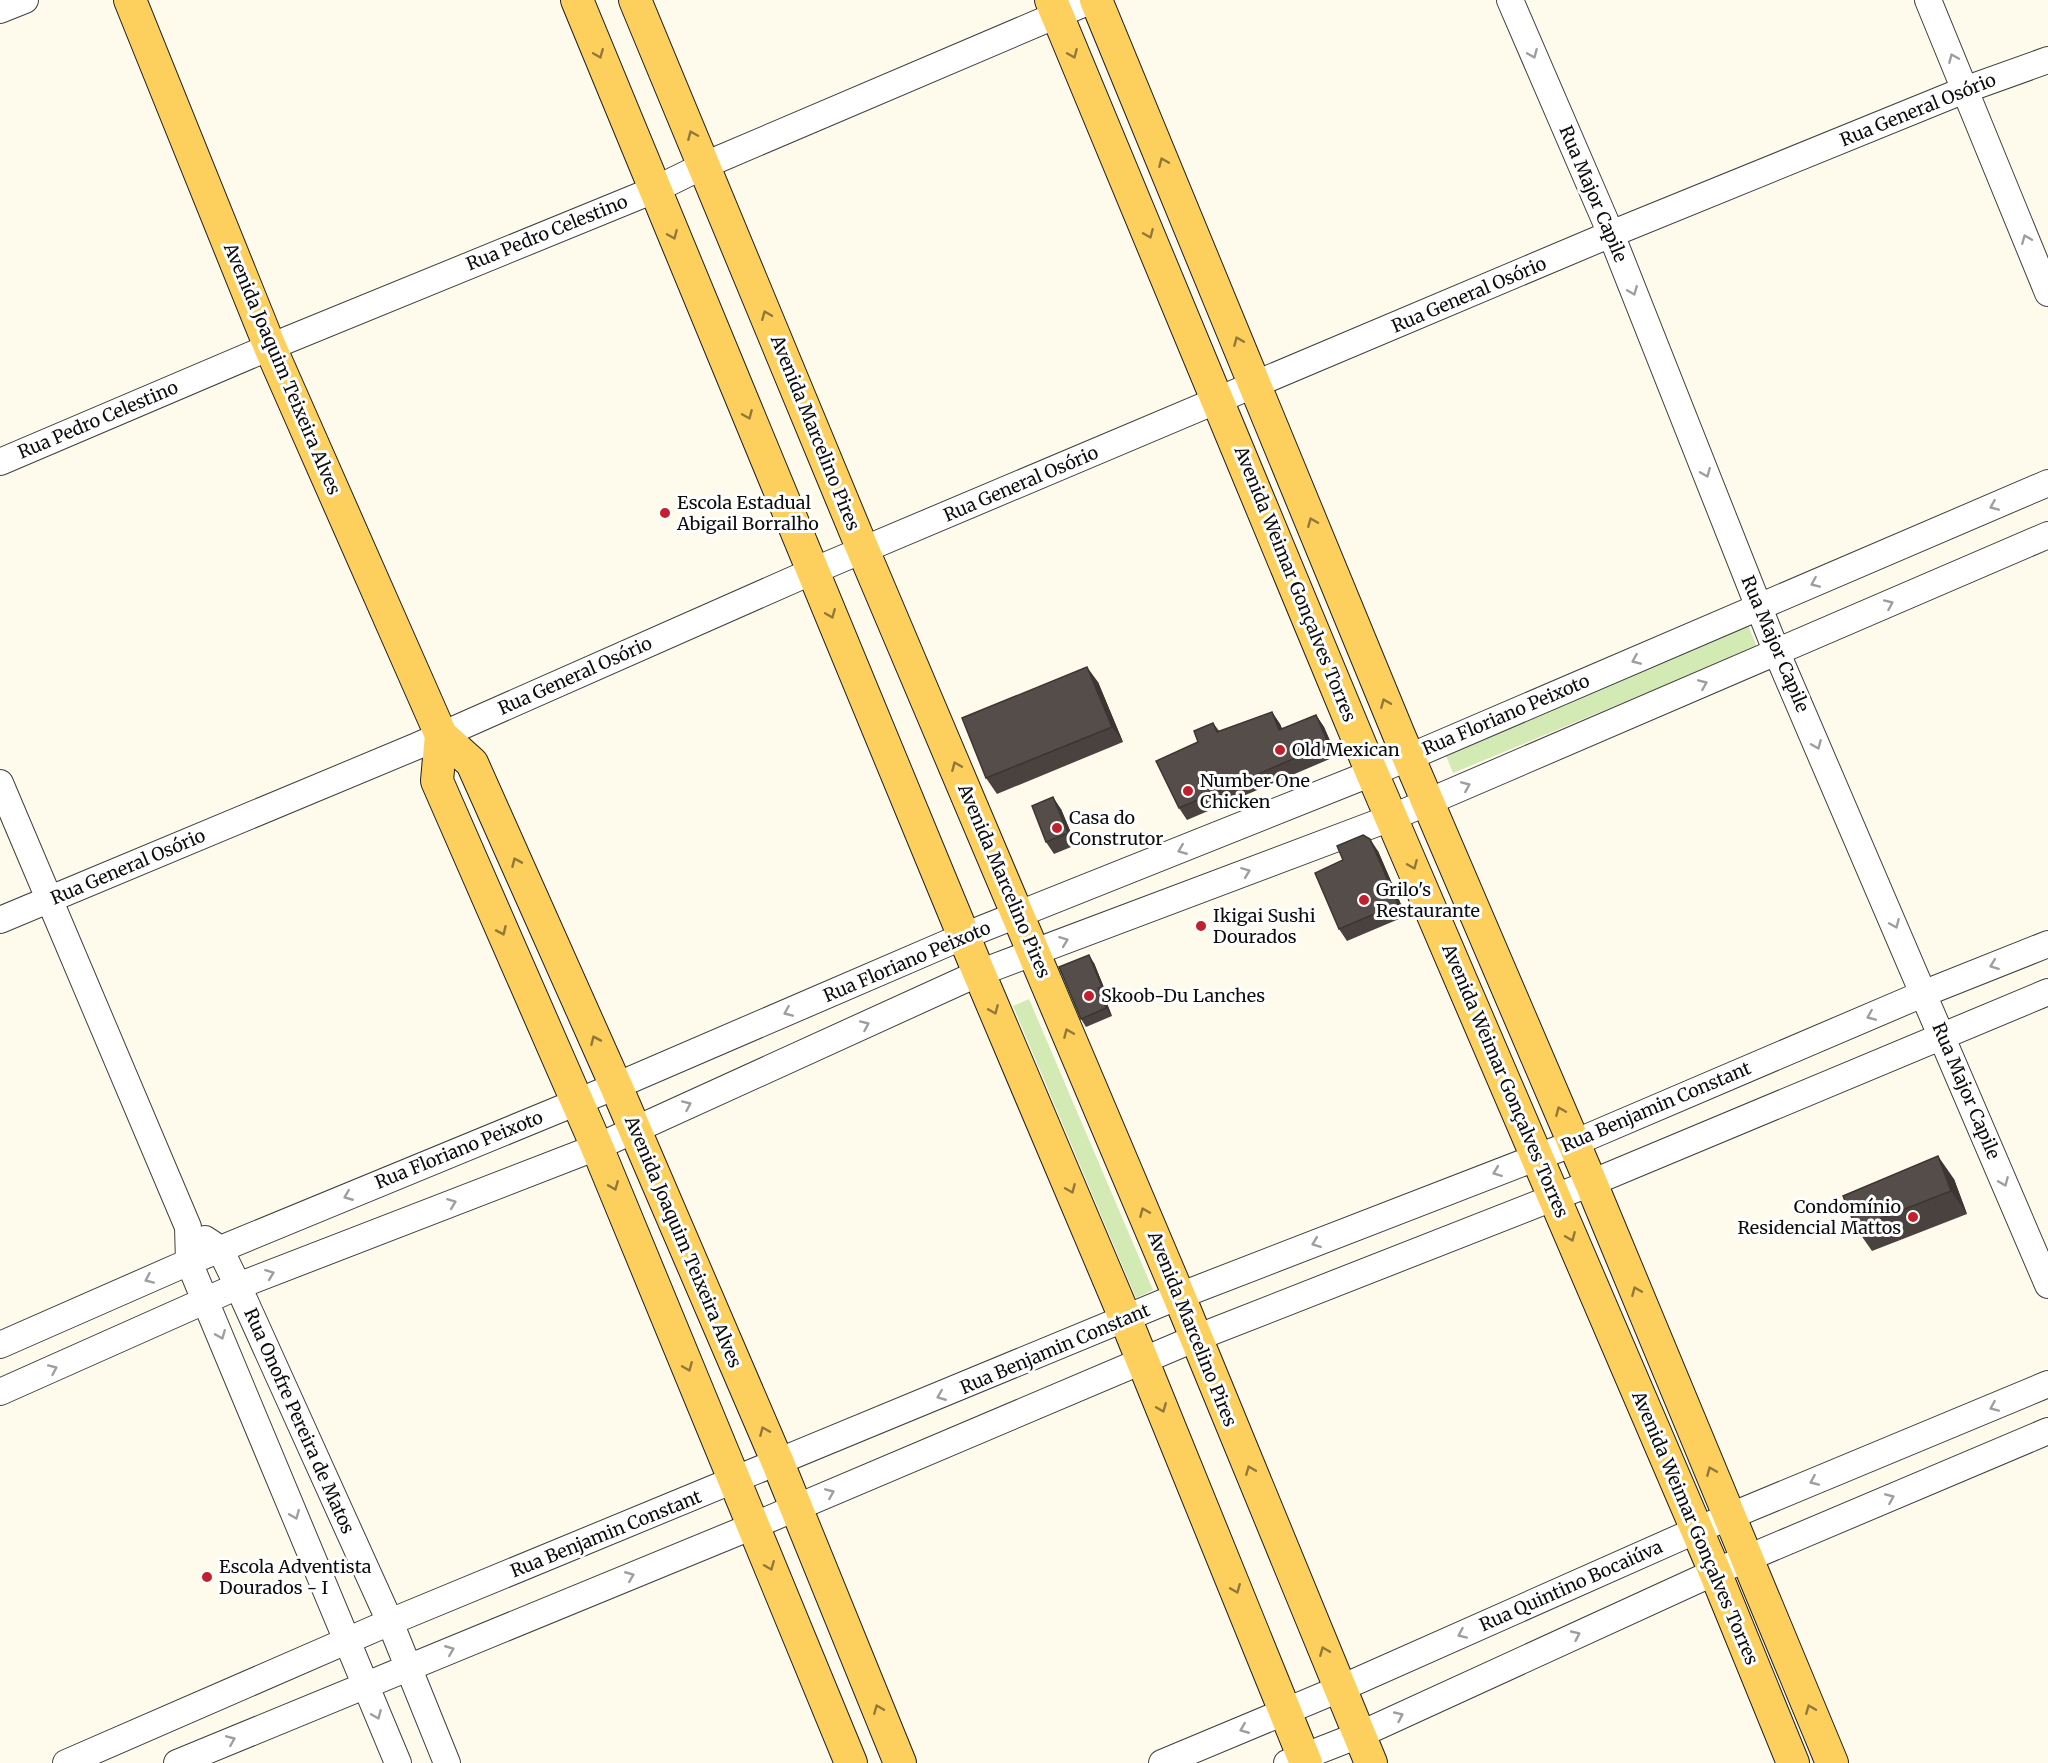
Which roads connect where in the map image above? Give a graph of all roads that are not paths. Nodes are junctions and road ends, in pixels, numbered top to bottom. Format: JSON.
{"nodes":[{"id":1,"x":25,"y":0,"type":"edge"},
{"id":2,"x":130,"y":0,"type":"edge"},
{"id":3,"x":577,"y":0,"type":"edge"},
{"id":4,"x":635,"y":0,"type":"edge"},
{"id":5,"x":1094,"y":0,"type":"edge"},
{"id":6,"x":1510,"y":0,"type":"edge"},
{"id":7,"x":1928,"y":0,"type":"edge"},
{"id":8,"x":1054,"y":8,"type":"edge"},
{"id":9,"x":0,"y":10,"type":"edge"},
{"id":10,"x":2048,"y":60,"type":"edge"},
{"id":11,"x":1967,"y":89,"type":"junction"},
{"id":12,"x":705,"y":165,"type":"junction"},
{"id":13,"x":654,"y":190,"type":"junction"},
{"id":14,"x":1611,"y":234,"type":"junction"},
{"id":15,"x":2048,"y":293,"type":"edge"},
{"id":16,"x":270,"y":347,"type":"junction"},
{"id":17,"x":1257,"y":386,"type":"junction"},
{"id":18,"x":1220,"y":402,"type":"junction"},
{"id":19,"x":0,"y":462,"type":"edge"},
{"id":20,"x":2048,"y":483,"type":"edge"},
{"id":21,"x":2048,"y":535,"type":"edge"},
{"id":22,"x":863,"y":550,"type":"junction"},
{"id":23,"x":813,"y":571,"type":"junction"},
{"id":24,"x":1759,"y":607,"type":"junction"},
{"id":25,"x":1777,"y":652,"type":"junction"},
{"id":26,"x":441,"y":735,"type":"junction"},
{"id":27,"x":1408,"y":757,"type":"junction"},
{"id":28,"x":1372,"y":773,"type":"junction"},
{"id":29,"x":0,"y":783,"type":"edge"},
{"id":30,"x":1427,"y":803,"type":"junction"},
{"id":31,"x":1393,"y":817,"type":"junction"},
{"id":32,"x":50,"y":899,"type":"junction"},
{"id":33,"x":1020,"y":916,"type":"junction"},
{"id":34,"x":0,"y":920,"type":"edge"},
{"id":35,"x":964,"y":936,"type":"junction"},
{"id":36,"x":2048,"y":944,"type":"edge"},
{"id":37,"x":1035,"y":952,"type":"junction"},
{"id":38,"x":978,"y":973,"type":"junction"},
{"id":39,"x":2048,"y":992,"type":"edge"},
{"id":40,"x":1924,"y":993,"type":"junction"},
{"id":41,"x":1942,"y":1035,"type":"junction"},
{"id":42,"x":616,"y":1086,"type":"junction"},
{"id":43,"x":577,"y":1102,"type":"junction"},
{"id":44,"x":634,"y":1130,"type":"junction"},
{"id":45,"x":1574,"y":1143,"type":"junction"},
{"id":46,"x":597,"y":1147,"type":"junction"},
{"id":47,"x":1537,"y":1157,"type":"junction"},
{"id":48,"x":1591,"y":1183,"type":"junction"},
{"id":49,"x":1554,"y":1196,"type":"junction"},
{"id":50,"x":188,"y":1227,"type":"junction"},
{"id":51,"x":220,"y":1250,"type":"junction"},
{"id":52,"x":189,"y":1262,"type":"junction"},
{"id":53,"x":2048,"y":1285,"type":"edge"},
{"id":54,"x":238,"y":1286,"type":"junction"},
{"id":55,"x":1179,"y":1296,"type":"junction"},
{"id":56,"x":207,"y":1300,"type":"junction"},
{"id":57,"x":1126,"y":1320,"type":"junction"},
{"id":58,"x":1196,"y":1338,"type":"junction"},
{"id":59,"x":0,"y":1345,"type":"edge"},
{"id":60,"x":1144,"y":1362,"type":"junction"},
{"id":61,"x":2048,"y":1384,"type":"edge"},
{"id":62,"x":0,"y":1392,"type":"edge"},
{"id":63,"x":2048,"y":1431,"type":"edge"},
{"id":64,"x":778,"y":1463,"type":"junction"},
{"id":65,"x":735,"y":1481,"type":"junction"},
{"id":66,"x":795,"y":1508,"type":"junction"},
{"id":67,"x":1730,"y":1516,"type":"junction"},
{"id":68,"x":753,"y":1526,"type":"junction"},
{"id":69,"x":1696,"y":1530,"type":"junction"},
{"id":70,"x":1748,"y":1558,"type":"junction"},
{"id":71,"x":1714,"y":1572,"type":"junction"},
{"id":72,"x":390,"y":1622,"type":"junction"},
{"id":73,"x":346,"y":1641,"type":"junction"},
{"id":74,"x":408,"y":1668,"type":"junction"},
{"id":75,"x":364,"y":1685,"type":"junction"},
{"id":76,"x":1339,"y":1689,"type":"junction"},
{"id":77,"x":1286,"y":1712,"type":"junction"},
{"id":78,"x":1359,"y":1735,"type":"junction"},
{"id":79,"x":1299,"y":1761,"type":"edge"},
{"id":80,"x":66,"y":1763,"type":"edge"},
{"id":81,"x":177,"y":1763,"type":"edge"},
{"id":82,"x":398,"y":1763,"type":"edge"},
{"id":83,"x":447,"y":1763,"type":"edge"},
{"id":84,"x":851,"y":1763,"type":"edge"},
{"id":85,"x":900,"y":1763,"type":"edge"},
{"id":86,"x":1162,"y":1763,"type":"edge"},
{"id":87,"x":1371,"y":1763,"type":"edge"},
{"id":88,"x":1792,"y":1763,"type":"edge"},
{"id":89,"x":1832,"y":1763,"type":"edge"}],
"edges":[{"from":1,"to":9,"type":"street"},
{"from":2,"to":16,"type":"main road","name":"Avenida Joaquim Teixeira Alves"},
{"from":3,"to":13,"type":"main road","one_way":true},
{"from":12,"to":4,"type":"main road","name":"Avenida Marcelino Pires","one_way":true},
{"from":5,"to":8,"type":"street","name":"Rua Pedro Celestino"},
{"from":17,"to":5,"type":"main road","name":"Avenida Weimar Gonçalves Torres","one_way":true},
{"from":6,"to":14,"type":"street","name":"Rua Major Capile","one_way":true},
{"from":11,"to":7,"type":"street","one_way":true},
{"from":8,"to":12,"type":"street","name":"Rua Pedro Celestino"},
{"from":8,"to":18,"type":"main road","name":"Avenida Weimar Gonçalves Torres","one_way":true},
{"from":10,"to":11,"type":"street","name":"Rua General Osório"},
{"from":11,"to":14,"type":"street","name":"Rua General Osório"},
{"from":15,"to":11,"type":"street","one_way":true},
{"from":12,"to":13,"type":"street","name":"Rua Pedro Celestino"},
{"from":22,"to":12,"type":"main road","name":"Avenida Marcelino Pires","one_way":true},
{"from":13,"to":16,"type":"street","name":"Rua Pedro Celestino"},
{"from":13,"to":23,"type":"main road","one_way":true},
{"from":14,"to":17,"type":"street","name":"Rua General Osório"},
{"from":14,"to":24,"type":"street","name":"Rua Major Capile","one_way":true},
{"from":16,"to":19,"type":"street","name":"Rua Pedro Celestino"},
{"from":16,"to":26,"type":"main road","name":"Avenida Joaquim Teixeira Alves"},
{"from":17,"to":18,"type":"street","name":"Rua General Osório"},
{"from":27,"to":17,"type":"main road","name":"Avenida Weimar Gonçalves Torres","one_way":true},
{"from":18,"to":22,"type":"street","name":"Rua General Osório"},
{"from":18,"to":28,"type":"main road","name":"Avenida Weimar Gonçalves Torres"},
{"from":20,"to":24,"type":"street","name":"Rua Floriano Peixoto","one_way":true},
{"from":25,"to":21,"type":"street","one_way":true},
{"from":22,"to":23,"type":"street","name":"Rua General Osório"},
{"from":33,"to":22,"type":"main road","name":"Avenida Marcelino Pires","one_way":true},
{"from":23,"to":26,"type":"street","name":"Rua General Osório"},
{"from":23,"to":35,"type":"main road","one_way":true},
{"from":24,"to":25,"type":"street","name":"Rua Major Capile"},
{"from":24,"to":27,"type":"street","name":"Rua Floriano Peixoto","one_way":true},
{"from":30,"to":25,"type":"street","one_way":true},
{"from":25,"to":40,"type":"street","name":"Rua Major Capile","one_way":true},
{"from":26,"to":32,"type":"street","name":"Rua General Osório"},
{"from":42,"to":26,"type":"main road","name":"Avenida Joaquim Teixeira Alves","one_way":true},
{"from":26,"to":43,"type":"main road","name":"Avenida Joaquim Teixeira Alves","one_way":true},
{"from":27,"to":28,"type":"street","name":"Rua Floriano Peixoto"},
{"from":27,"to":30,"type":"main road","name":"Avenida Weimar Gonçalves Torres"},
{"from":28,"to":31,"type":"main road","name":"Avenida Weimar Gonçalves Torres"},
{"from":28,"to":33,"type":"street","name":"Rua Floriano Peixoto","one_way":true},
{"from":29,"to":32,"type":"street","name":"Rua Onofre Pereira de Matos"},
{"from":30,"to":31,"type":"street"},
{"from":45,"to":30,"type":"main road","name":"Avenida Weimar Gonçalves Torres","one_way":true},
{"from":37,"to":31,"type":"street","one_way":true},
{"from":31,"to":47,"type":"main road","name":"Avenida Weimar Gonçalves Torres","one_way":true},
{"from":32,"to":34,"type":"street","name":"Rua General Osório"},
{"from":32,"to":50,"type":"street","name":"Rua Onofre Pereira de Matos"},
{"from":33,"to":35,"type":"street","name":"Rua Floriano Peixoto"},
{"from":33,"to":37,"type":"main road","name":"Avenida Marcelino Pires"},
{"from":35,"to":38,"type":"main road"},
{"from":35,"to":42,"type":"street","name":"Rua Floriano Peixoto","one_way":true},
{"from":36,"to":40,"type":"street","name":"Rua Benjamin Constant","one_way":true},
{"from":37,"to":38,"type":"street"},
{"from":55,"to":37,"type":"main road","name":"Avenida Marcelino Pires","one_way":true},
{"from":44,"to":38,"type":"street","one_way":true},
{"from":38,"to":57,"type":"main road","one_way":true},
{"from":39,"to":41,"type":"street"},
{"from":40,"to":41,"type":"street","name":"Rua Major Capile"},
{"from":40,"to":45,"type":"street","name":"Rua Benjamin Constant","one_way":true},
{"from":41,"to":48,"type":"street"},
{"from":41,"to":53,"type":"street","name":"Rua Major Capile","one_way":true},
{"from":42,"to":43,"type":"street","name":"Rua Floriano Peixoto"},
{"from":42,"to":44,"type":"main road","name":"Avenida Joaquim Teixeira Alves"},
{"from":43,"to":46,"type":"main road","name":"Avenida Joaquim Teixeira Alves"},
{"from":43,"to":51,"type":"street","name":"Rua Floriano Peixoto","one_way":true},
{"from":44,"to":46,"type":"street"},
{"from":64,"to":44,"type":"main road","name":"Avenida Joaquim Teixeira Alves","one_way":true},
{"from":45,"to":47,"type":"street","name":"Rua Benjamin Constant"},
{"from":45,"to":48,"type":"main road","name":"Avenida Weimar Gonçalves Torres"},
{"from":54,"to":46,"type":"street","one_way":true},
{"from":46,"to":65,"type":"main road","name":"Avenida Joaquim Teixeira Alves","one_way":true},
{"from":47,"to":49,"type":"main road","name":"Avenida Weimar Gonçalves Torres"},
{"from":47,"to":55,"type":"street","name":"Rua Benjamin Constant","one_way":true},
{"from":48,"to":49,"type":"street"},
{"from":67,"to":48,"type":"main road","name":"Avenida Weimar Gonçalves Torres","one_way":true},
{"from":49,"to":58,"type":"street"},
{"from":49,"to":69,"type":"main road","name":"Avenida Weimar Gonçalves Torres","one_way":true},
{"from":50,"to":51,"type":"street","name":"Rua Onofre Pereira de Matos"},
{"from":50,"to":52,"type":"street","name":"Rua Onofre Pereira de Matos"},
{"from":51,"to":52,"type":"street","name":"Rua Floriano Peixoto"},
{"from":51,"to":54,"type":"street","name":"Rua Onofre Pereira de Matos"},
{"from":52,"to":56,"type":"street","name":"Rua Onofre Pereira de Matos"},
{"from":52,"to":59,"type":"street","name":"Rua Floriano Peixoto","one_way":true},
{"from":54,"to":56,"type":"street"},
{"from":54,"to":72,"type":"street","name":"Rua Onofre Pereira de Matos"},
{"from":55,"to":57,"type":"street","name":"Rua Benjamin Constant"},
{"from":55,"to":58,"type":"main road","name":"Avenida Marcelino Pires"},
{"from":62,"to":56,"type":"street","one_way":true},
{"from":56,"to":73,"type":"street","name":"Rua Onofre Pereira de Matos","one_way":true},
{"from":57,"to":60,"type":"main road"},
{"from":57,"to":64,"type":"street","name":"Rua Benjamin Constant","one_way":true},
{"from":58,"to":60,"type":"street"},
{"from":76,"to":58,"type":"main road","name":"Avenida Marcelino Pires","one_way":true},
{"from":66,"to":60,"type":"street","one_way":true},
{"from":60,"to":77,"type":"main road","one_way":true},
{"from":61,"to":67,"type":"street","name":"Rua Quintino Bocaiúva","one_way":true},
{"from":70,"to":63,"type":"street","one_way":true},
{"from":64,"to":65,"type":"street","name":"Rua Benjamin Constant"},
{"from":64,"to":66,"type":"main road","name":"Avenida Joaquim Teixeira Alves"},
{"from":65,"to":68,"type":"main road","name":"Avenida Joaquim Teixeira Alves"},
{"from":65,"to":72,"type":"street","name":"Rua Benjamin Constant"},
{"from":66,"to":68,"type":"street"},
{"from":85,"to":66,"type":"main road","name":"Avenida Joaquim Teixeira Alves","one_way":true},
{"from":67,"to":69,"type":"street","name":"Rua Quintino Bocaiúva"},
{"from":67,"to":70,"type":"main road","name":"Avenida Weimar Gonçalves Torres"},
{"from":74,"to":68,"type":"street","one_way":true},
{"from":68,"to":84,"type":"main road","name":"Avenida Joaquim Teixeira Alves","one_way":true},
{"from":69,"to":71,"type":"main road","name":"Avenida Weimar Gonçalves Torres"},
{"from":69,"to":76,"type":"street","name":"Rua Quintino Bocaiúva","one_way":true},
{"from":70,"to":71,"type":"street"},
{"from":89,"to":70,"type":"main road","name":"Avenida Weimar Gonçalves Torres","one_way":true},
{"from":78,"to":71,"type":"street","one_way":true},
{"from":71,"to":88,"type":"main road","name":"Avenida Weimar Gonçalves Torres"},
{"from":72,"to":73,"type":"street","name":"Rua Benjamin Constant"},
{"from":72,"to":74,"type":"street","name":"Rua Onofre Pereira de Matos"},
{"from":73,"to":75,"type":"street","name":"Rua Onofre Pereira de Matos"},
{"from":73,"to":80,"type":"street","name":"Rua Benjamin Constant"},
{"from":74,"to":75,"type":"street"},
{"from":74,"to":83,"type":"street","name":"Rua Onofre Pereira de Matos"},
{"from":81,"to":75,"type":"street","one_way":true},
{"from":75,"to":82,"type":"street","name":"Rua Onofre Pereira de Matos","one_way":true},
{"from":76,"to":77,"type":"street","name":"Rua Quintino Bocaiúva"},
{"from":76,"to":78,"type":"main road","name":"Avenida Marcelino Pires"},
{"from":77,"to":79,"type":"main road"},
{"from":77,"to":86,"type":"street","name":"Rua Quintino Bocaiúva","one_way":true},
{"from":78,"to":79,"type":"street"},
{"from":78,"to":87,"type":"main road","name":"Avenida Marcelino Pires"}]}
